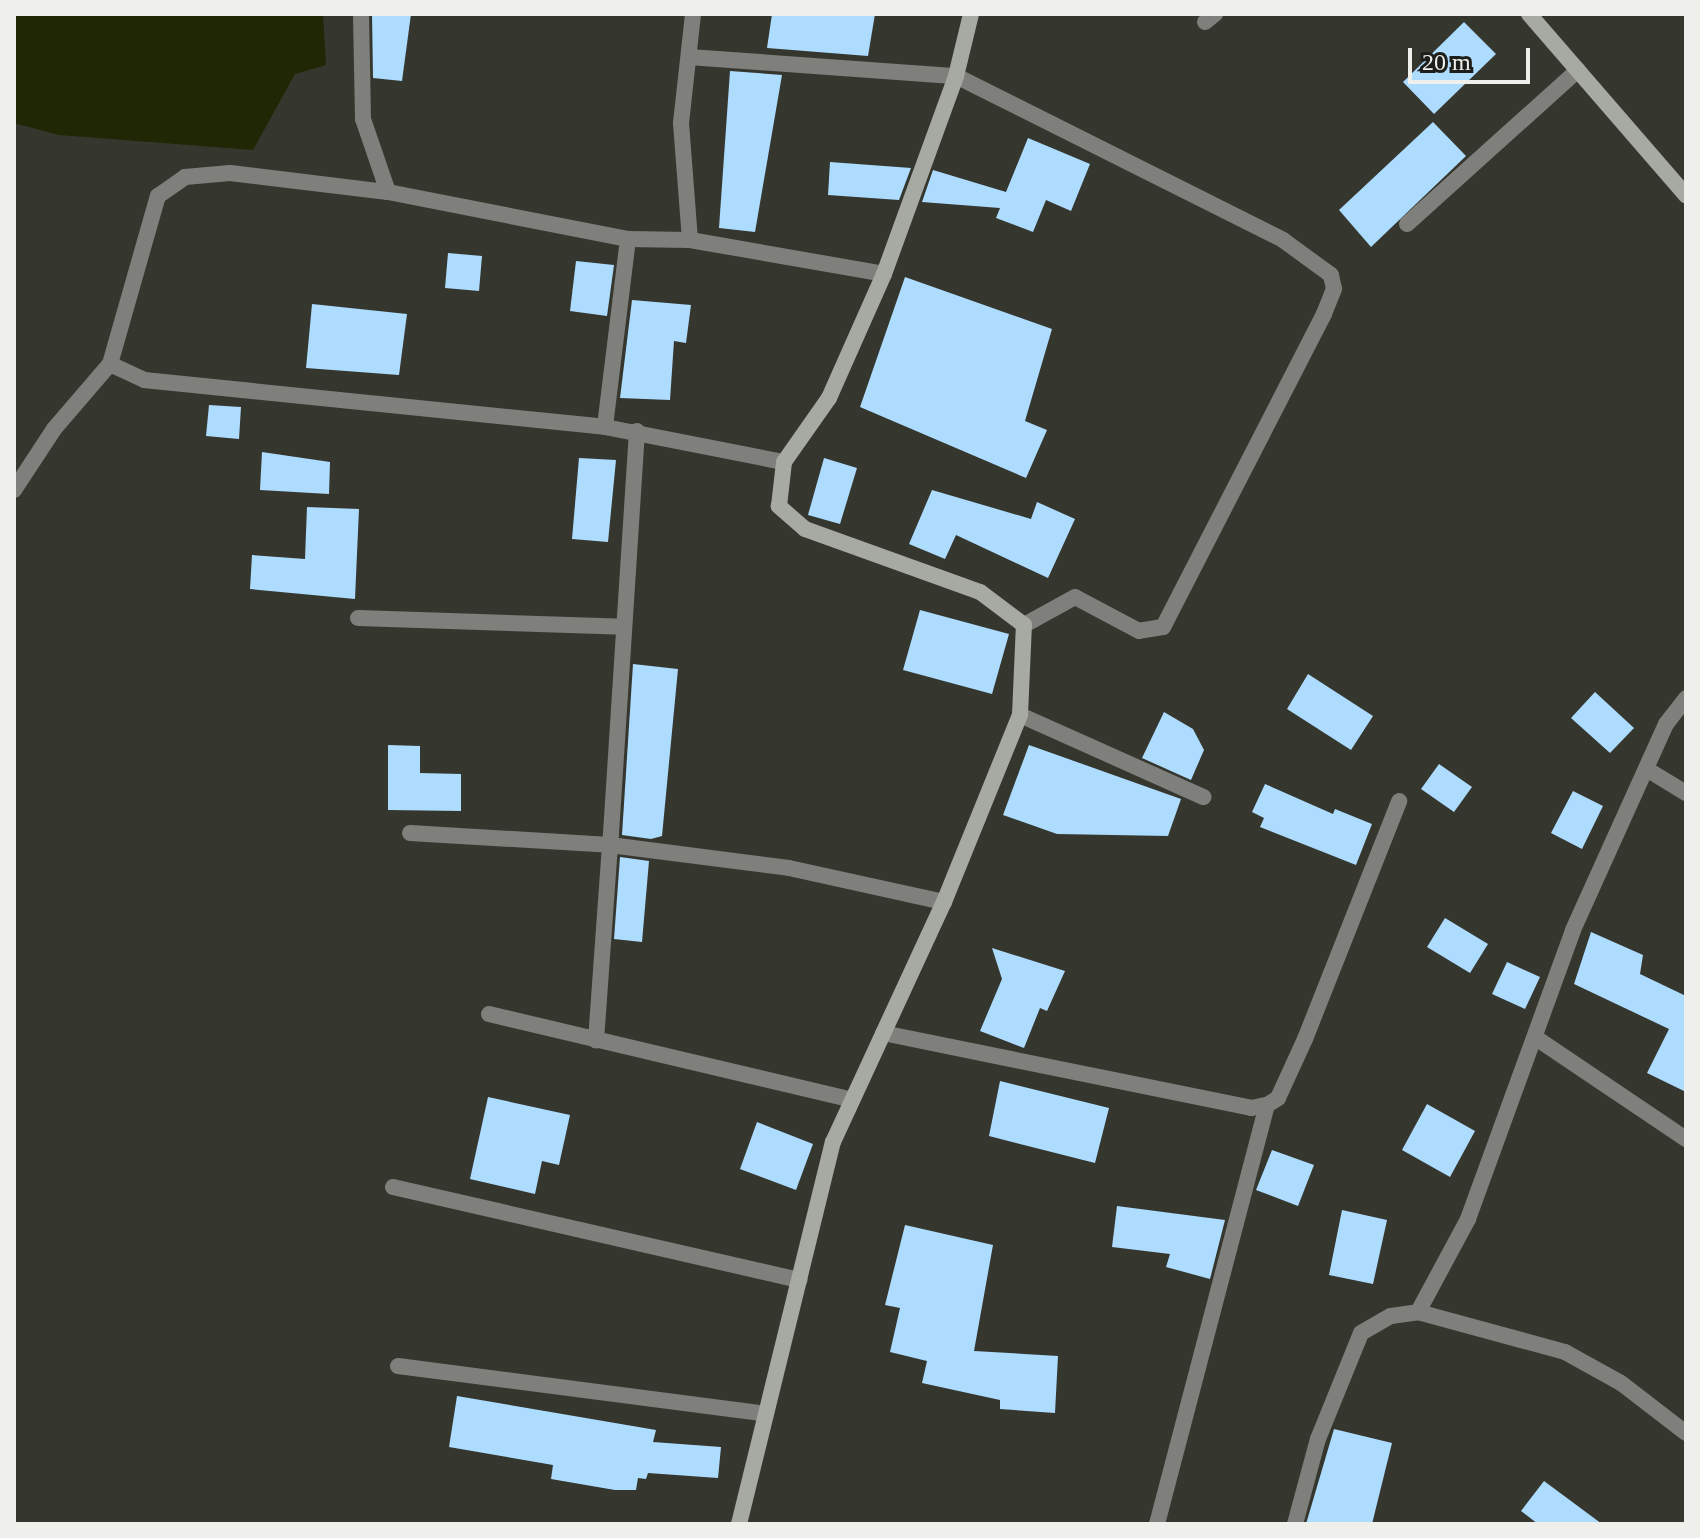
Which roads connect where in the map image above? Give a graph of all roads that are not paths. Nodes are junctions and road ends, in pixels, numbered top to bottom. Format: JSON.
{"nodes":[{"id":1,"x":361,"y":14,"type":"edge"},
{"id":2,"x":971,"y":14,"type":"edge"},
{"id":3,"x":1529,"y":14,"type":"edge"},
{"id":4,"x":691,"y":15,"type":"edge"},
{"id":5,"x":689,"y":57,"type":"junction"},
{"id":6,"x":1578,"y":70,"type":"junction"},
{"id":7,"x":956,"y":76,"type":"junction"},
{"id":8,"x":388,"y":192,"type":"junction"},
{"id":9,"x":1686,"y":195,"type":"edge"},
{"id":10,"x":1407,"y":224,"type":"dead end"},
{"id":11,"x":628,"y":239,"type":"junction"},
{"id":12,"x":690,"y":240,"type":"junction"},
{"id":13,"x":884,"y":274,"type":"junction"},
{"id":14,"x":110,"y":364,"type":"junction"},
{"id":15,"x":605,"y":427,"type":"junction"},
{"id":16,"x":637,"y":431,"type":"junction"},
{"id":17,"x":784,"y":462,"type":"junction"},
{"id":18,"x":14,"y":490,"type":"edge"},
{"id":19,"x":358,"y":618,"type":"dead end"},
{"id":20,"x":1024,"y":625,"type":"junction"},
{"id":21,"x":623,"y":627,"type":"junction"},
{"id":22,"x":1686,"y":698,"type":"edge"},
{"id":23,"x":1020,"y":715,"type":"junction"},
{"id":24,"x":1648,"y":770,"type":"junction"},
{"id":25,"x":1686,"y":793,"type":"edge"},
{"id":26,"x":1203,"y":797,"type":"dead end"},
{"id":27,"x":1399,"y":801,"type":"dead end"},
{"id":28,"x":410,"y":833,"type":"dead end"},
{"id":29,"x":610,"y":845,"type":"junction"},
{"id":30,"x":944,"y":902,"type":"junction"},
{"id":31,"x":489,"y":1014,"type":"dead end"},
{"id":32,"x":883,"y":1033,"type":"junction"},
{"id":33,"x":1536,"y":1038,"type":"junction"},
{"id":34,"x":596,"y":1040,"type":"junction"},
{"id":35,"x":852,"y":1100,"type":"junction"},
{"id":36,"x":1267,"y":1105,"type":"junction"},
{"id":37,"x":1686,"y":1139,"type":"edge"},
{"id":38,"x":393,"y":1187,"type":"dead end"},
{"id":39,"x":799,"y":1280,"type":"junction"},
{"id":40,"x":1418,"y":1312,"type":"junction"},
{"id":41,"x":398,"y":1366,"type":"dead end"},
{"id":42,"x":766,"y":1414,"type":"junction"},
{"id":43,"x":1686,"y":1433,"type":"edge"},
{"id":44,"x":739,"y":1524,"type":"edge"},
{"id":45,"x":1157,"y":1524,"type":"edge"},
{"id":46,"x":1295,"y":1524,"type":"edge"}],
"edges":[{"from":1,"to":8,"type":"street"},
{"from":2,"to":7,"type":"street"},
{"from":3,"to":6,"type":"street"},
{"from":4,"to":5,"type":"street"},
{"from":5,"to":7,"type":"street"},
{"from":5,"to":12,"type":"street"},
{"from":6,"to":9,"type":"street"},
{"from":6,"to":10,"type":"street"},
{"from":7,"to":13,"type":"street"},
{"from":7,"to":20,"type":"street"},
{"from":8,"to":11,"type":"street"},
{"from":8,"to":14,"type":"street"},
{"from":11,"to":12,"type":"street"},
{"from":11,"to":15,"type":"street"},
{"from":12,"to":13,"type":"street"},
{"from":13,"to":17,"type":"street"},
{"from":14,"to":15,"type":"street"},
{"from":14,"to":18,"type":"street"},
{"from":15,"to":16,"type":"street"},
{"from":16,"to":17,"type":"street"},
{"from":16,"to":21,"type":"street"},
{"from":17,"to":20,"type":"street"},
{"from":19,"to":21,"type":"street"},
{"from":20,"to":23,"type":"street"},
{"from":21,"to":29,"type":"street"},
{"from":22,"to":24,"type":"street"},
{"from":23,"to":26,"type":"street"},
{"from":23,"to":30,"type":"street"},
{"from":24,"to":25,"type":"street"},
{"from":24,"to":33,"type":"street"},
{"from":27,"to":36,"type":"street"},
{"from":28,"to":29,"type":"street"},
{"from":29,"to":30,"type":"street"},
{"from":29,"to":34,"type":"street"},
{"from":30,"to":32,"type":"street"},
{"from":31,"to":34,"type":"street"},
{"from":32,"to":35,"type":"street"},
{"from":32,"to":36,"type":"street"},
{"from":33,"to":37,"type":"street"},
{"from":33,"to":40,"type":"street"},
{"from":34,"to":35,"type":"street"},
{"from":35,"to":39,"type":"street"},
{"from":36,"to":45,"type":"street"},
{"from":38,"to":39,"type":"street"},
{"from":39,"to":42,"type":"street"},
{"from":40,"to":43,"type":"street"},
{"from":40,"to":46,"type":"street"},
{"from":41,"to":42,"type":"street"},
{"from":42,"to":44,"type":"street"}]}
